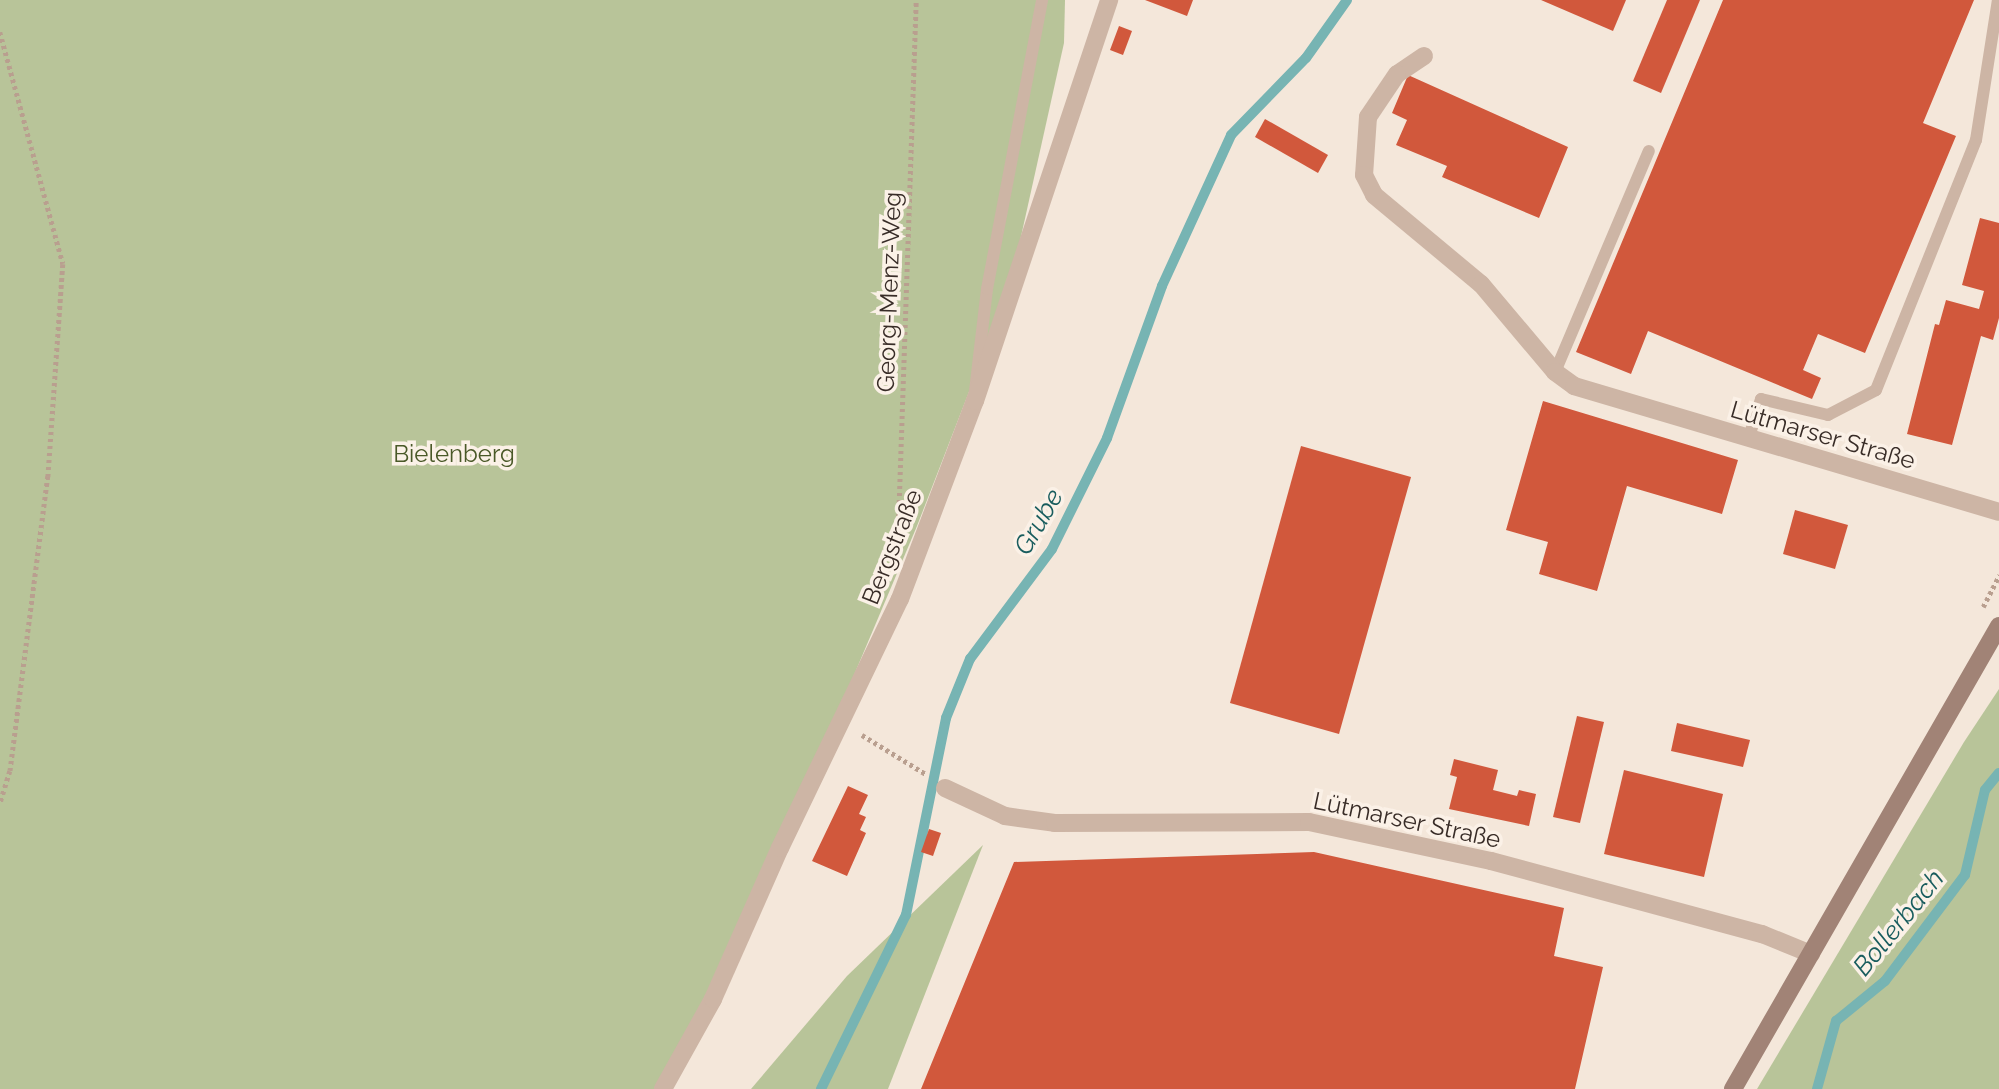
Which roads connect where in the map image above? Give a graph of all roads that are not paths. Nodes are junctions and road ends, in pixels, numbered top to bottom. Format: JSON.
{"nodes":[{"id":1,"x":1042,"y":0,"type":"edge"},
{"id":2,"x":1109,"y":0,"type":"edge"},
{"id":3,"x":1998,"y":0,"type":"edge"},
{"id":4,"x":1424,"y":56,"type":"dead end"},
{"id":5,"x":1649,"y":150,"type":"dead end"},
{"id":6,"x":1555,"y":372,"type":"junction"},
{"id":7,"x":975,"y":401,"type":"junction"},
{"id":8,"x":1748,"y":440,"type":"junction"},
{"id":9,"x":1999,"y":512,"type":"edge"},
{"id":10,"x":1999,"y":626,"type":"edge"},
{"id":11,"x":945,"y":788,"type":"dead end"},
{"id":12,"x":1811,"y":954,"type":"junction"},
{"id":13,"x":663,"y":1089,"type":"edge"},
{"id":14,"x":1733,"y":1089,"type":"edge"}],
"edges":[{"from":1,"to":7,"type":"lane"},
{"from":2,"to":7,"type":"street","name":"Bergstraße"},
{"from":3,"to":8,"type":"lane"},
{"from":4,"to":6,"type":"street","name":"Lütmarser Straße"},
{"from":5,"to":6,"type":"lane"},
{"from":6,"to":8,"type":"street","name":"Lütmarser Straße"},
{"from":7,"to":13,"type":"street","name":"Bergstraße"},
{"from":8,"to":9,"type":"street","name":"Lütmarser Straße"},
{"from":10,"to":12,"type":"main road"},
{"from":11,"to":12,"type":"street","name":"Lütmarser Straße"},
{"from":12,"to":14,"type":"main road"}]}
